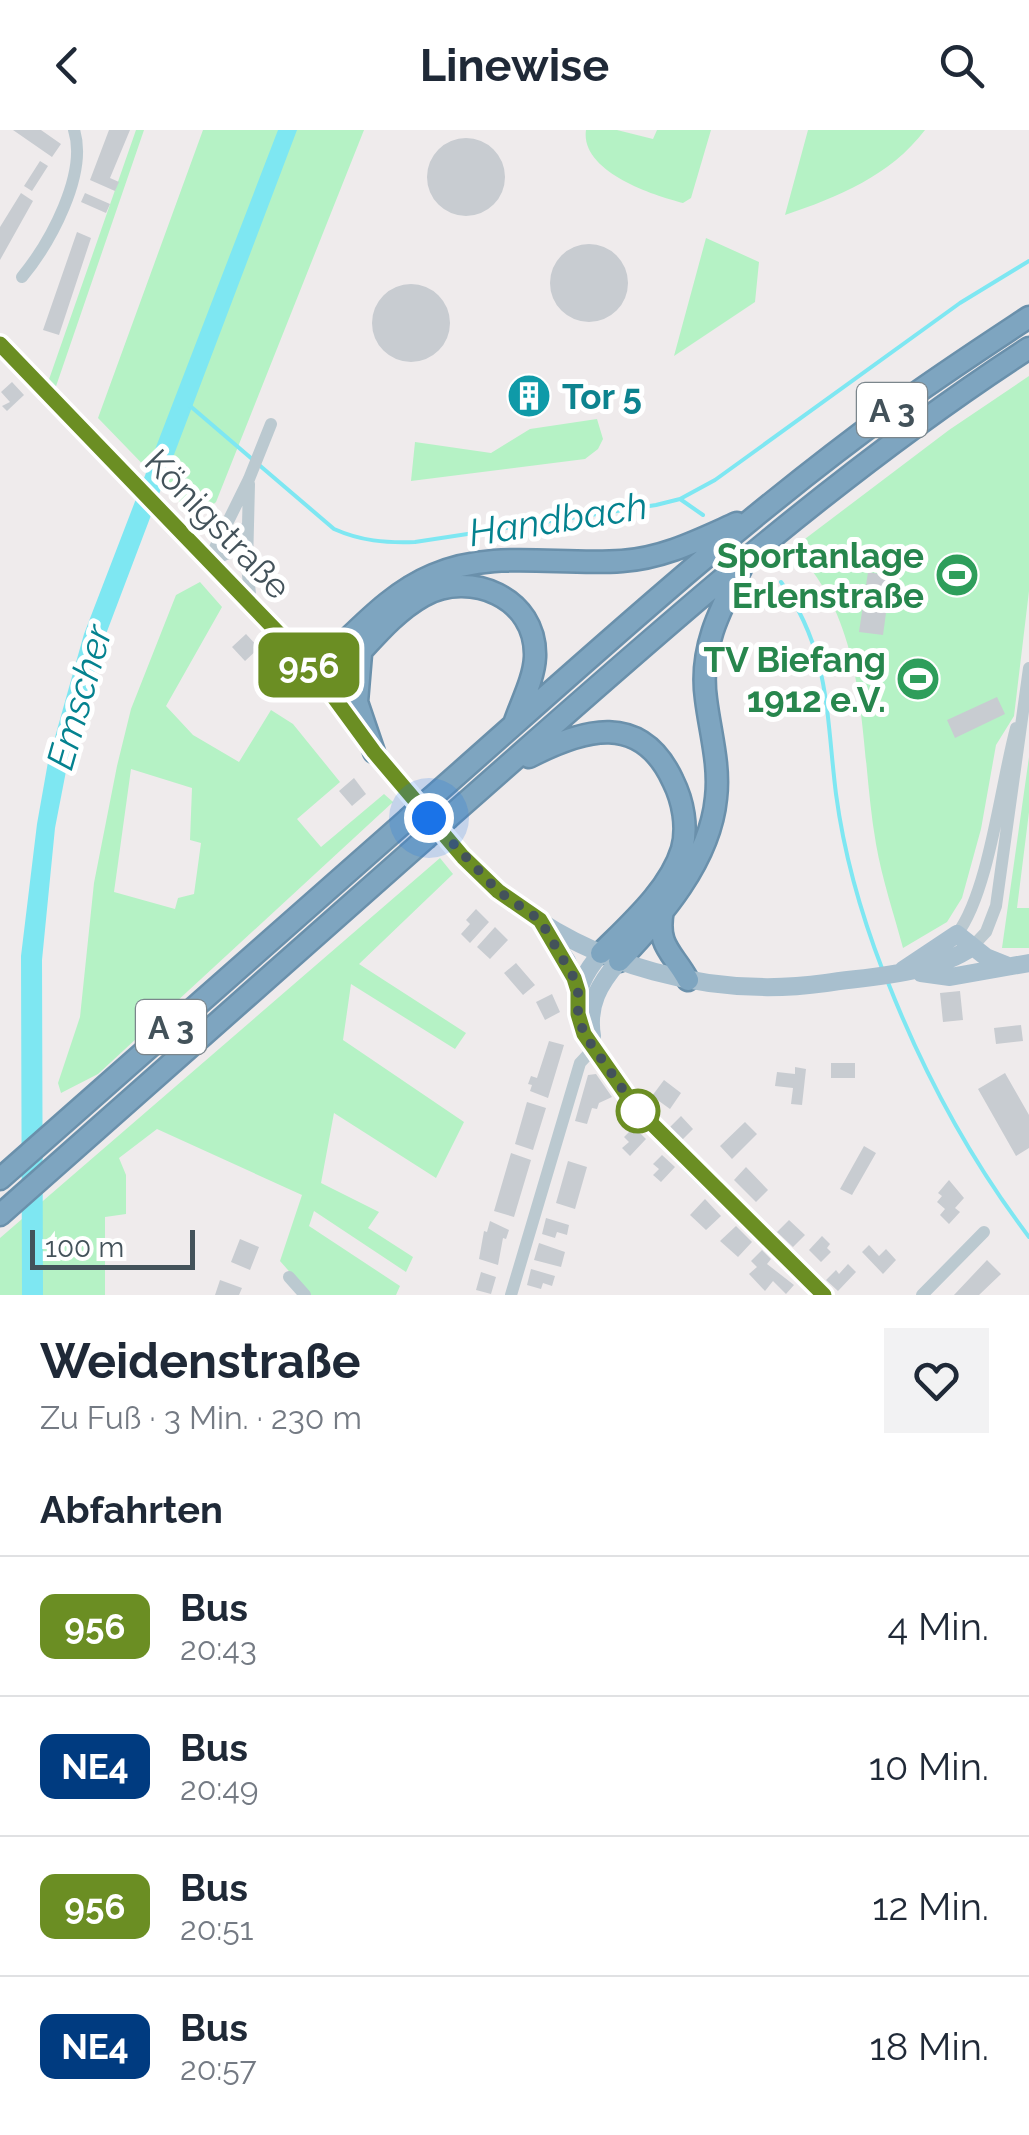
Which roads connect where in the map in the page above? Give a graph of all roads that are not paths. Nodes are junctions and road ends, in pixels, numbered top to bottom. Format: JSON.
{"nodes":[{"id":1,"x":74,"y":130,"type":"edge"},
{"id":2,"x":22,"y":277,"type":"dead end"},
{"id":3,"x":1029,"y":317,"type":"edge"},
{"id":4,"x":0,"y":344,"type":"edge"},
{"id":5,"x":1029,"y":348,"type":"edge"},
{"id":6,"x":271,"y":424,"type":"dead end"},
{"id":7,"x":252,"y":467,"type":"junction"},
{"id":8,"x":762,"y":512,"type":"junction"},
{"id":9,"x":248,"y":518,"type":"junction"},
{"id":10,"x":747,"y":558,"type":"junction"},
{"id":11,"x":208,"y":562,"type":"junction"},
{"id":12,"x":252,"y":606,"type":"junction"},
{"id":13,"x":361,"y":654,"type":"junction"},
{"id":14,"x":1029,"y":668,"type":"edge"},
{"id":15,"x":320,"y":678,"type":"junction"},
{"id":16,"x":1026,"y":692,"type":"junction"},
{"id":17,"x":514,"y":726,"type":"junction"},
{"id":18,"x":374,"y":752,"type":"junction"},
{"id":19,"x":500,"y":772,"type":"junction"},
{"id":20,"x":664,"y":906,"type":"junction"},
{"id":21,"x":540,"y":920,"type":"junction"},
{"id":22,"x":957,"y":934,"type":"junction"},
{"id":23,"x":972,"y":948,"type":"junction"},
{"id":24,"x":610,"y":957,"type":"junction"},
{"id":25,"x":1029,"y":963,"type":"edge"},
{"id":26,"x":1007,"y":966,"type":"junction"},
{"id":27,"x":902,"y":970,"type":"junction"},
{"id":28,"x":688,"y":980,"type":"junction"},
{"id":29,"x":578,"y":991,"type":"junction"},
{"id":30,"x":594,"y":1048,"type":"junction"},
{"id":31,"x":0,"y":1179,"type":"edge"},
{"id":32,"x":0,"y":1215,"type":"edge"},
{"id":33,"x":984,"y":1232,"type":"dead end"},
{"id":34,"x":289,"y":1277,"type":"dead end"},
{"id":35,"x":305,"y":1295,"type":"edge"},
{"id":36,"x":512,"y":1295,"type":"edge"},
{"id":37,"x":824,"y":1295,"type":"edge"},
{"id":38,"x":922,"y":1295,"type":"edge"}],
"edges":[{"from":1,"to":2,"type":"street"},
{"from":3,"to":8,"type":"highway","number":"A 3"},
{"from":4,"to":11,"type":"main road","name":"Königstraße"},
{"from":5,"to":10,"type":"highway","number":"A 3"},
{"from":6,"to":7,"type":"street"},
{"from":7,"to":9,"type":"street"},
{"from":7,"to":11,"type":"street"},
{"from":8,"to":15,"type":"highway"},
{"from":8,"to":17,"type":"highway","number":"A 3"},
{"from":9,"to":11,"type":"street"},
{"from":9,"to":12,"type":"street"},
{"from":10,"to":19,"type":"highway","number":"A 3"},
{"from":10,"to":20,"type":"highway"},
{"from":11,"to":12,"type":"main road","name":"Königstraße"},
{"from":12,"to":15,"type":"main road","name":"Königstraße"},
{"from":13,"to":15,"type":"highway"},
{"from":13,"to":17,"type":"highway"},
{"from":13,"to":18,"type":"highway"},
{"from":14,"to":16,"type":"street"},
{"from":15,"to":18,"type":"main road","name":"Königstraße"},
{"from":16,"to":22,"type":"street"},
{"from":16,"to":23,"type":"street"},
{"from":17,"to":31,"type":"highway","number":"A 3","bridge":true},
{"from":18,"to":21,"type":"main road","name":"Königstraße"},
{"from":19,"to":24,"type":"highway"},
{"from":19,"to":32,"type":"highway","number":"A 3","bridge":true},
{"from":20,"to":24,"type":"highway"},
{"from":20,"to":28,"type":"highway"},
{"from":21,"to":24,"type":"main road","name":"Königstraße"},
{"from":21,"to":29,"type":"main road"},
{"from":22,"to":23,"type":"main road"},
{"from":22,"to":27,"type":"main road"},
{"from":23,"to":26,"type":"main road"},
{"from":23,"to":27,"type":"main road"},
{"from":24,"to":28,"type":"main road","name":"Königstraße"},
{"from":24,"to":29,"type":"main road"},
{"from":24,"to":30,"type":"main road"},
{"from":25,"to":26,"type":"main road"},
{"from":26,"to":27,"type":"main road"},
{"from":27,"to":28,"type":"main road","name":"Königstraße"},
{"from":29,"to":30,"type":"main road"},
{"from":30,"to":36,"type":"street"},
{"from":30,"to":37,"type":"main road"},
{"from":33,"to":38,"type":"street"},
{"from":34,"to":35,"type":"street"}]}
